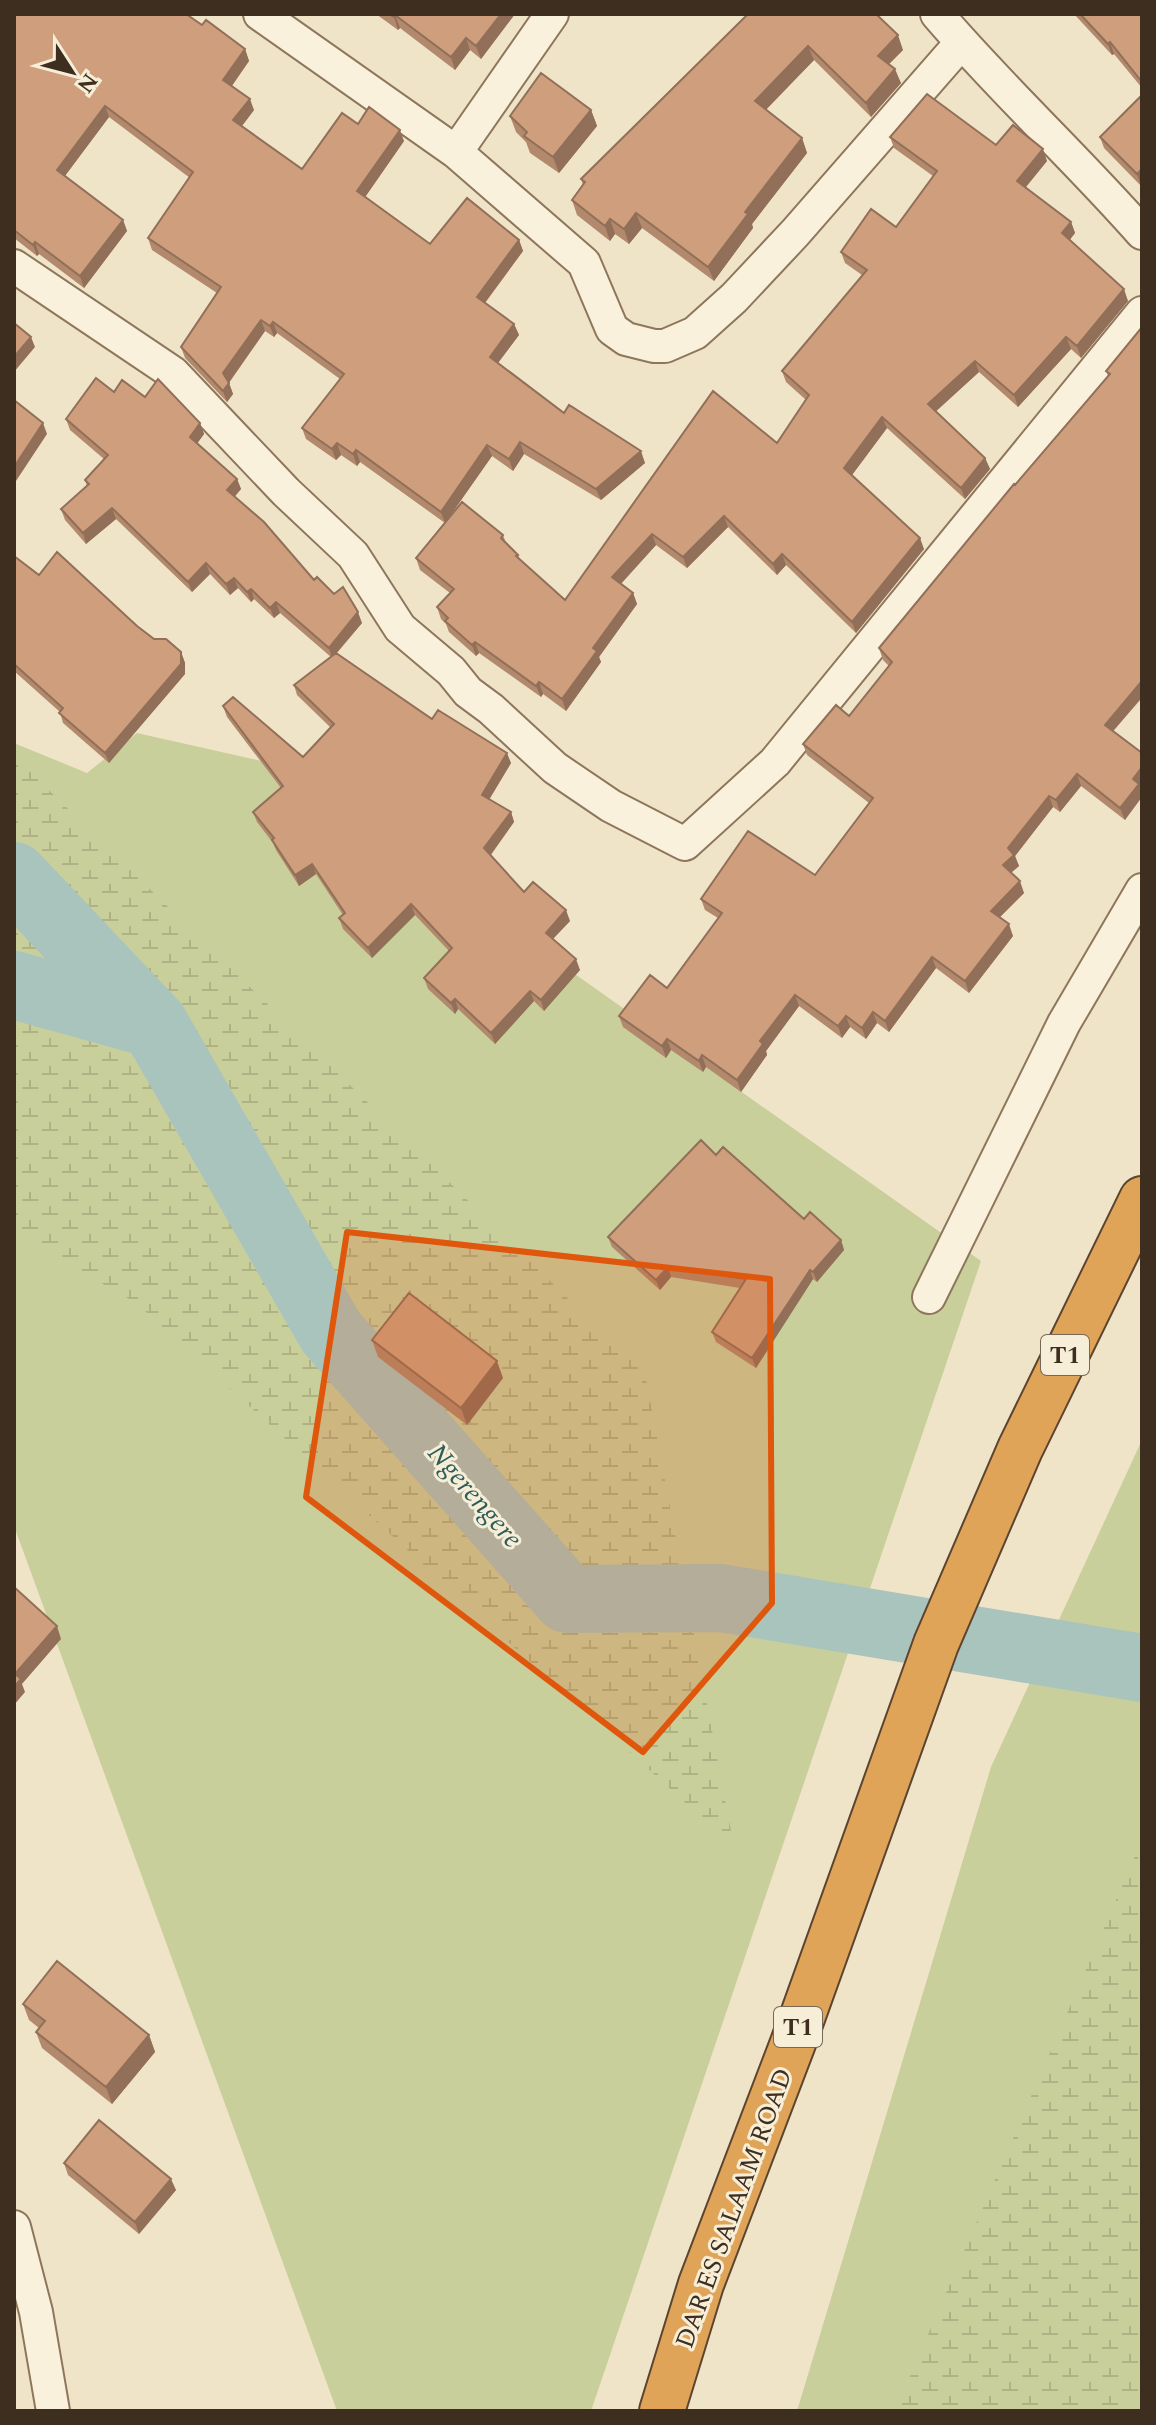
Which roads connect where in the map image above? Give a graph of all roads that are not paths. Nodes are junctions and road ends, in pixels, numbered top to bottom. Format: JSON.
{"nodes":[{"id":1,"x":260,"y":14,"type":"edge"},
{"id":2,"x":552,"y":14,"type":"edge"},
{"id":3,"x":937,"y":14,"type":"edge"},
{"id":4,"x":961,"y":43,"type":"junction"},
{"id":5,"x":456,"y":152,"type":"junction"},
{"id":6,"x":1142,"y":233,"type":"edge"},
{"id":7,"x":14,"y":266,"type":"edge"},
{"id":8,"x":1142,"y":313,"type":"edge"},
{"id":9,"x":1142,"y":890,"type":"edge"},
{"id":10,"x":1142,"y":1199,"type":"edge"},
{"id":11,"x":929,"y":1297,"type":"dead end"},
{"id":12,"x":14,"y":2227,"type":"edge"},
{"id":13,"x":53,"y":2411,"type":"edge"},
{"id":14,"x":662,"y":2411,"type":"edge"}],
"edges":[{"from":1,"to":5,"type":"street"},
{"from":2,"to":5,"type":"street"},
{"from":3,"to":4,"type":"street"},
{"from":4,"to":5,"type":"street"},
{"from":4,"to":6,"type":"street"},
{"from":7,"to":8,"type":"street"},
{"from":9,"to":11,"type":"street"},
{"from":10,"to":14,"type":"highway","name":"DAR ES SALAAM ROAD","number":"T1"},
{"from":12,"to":13,"type":"street"}]}
